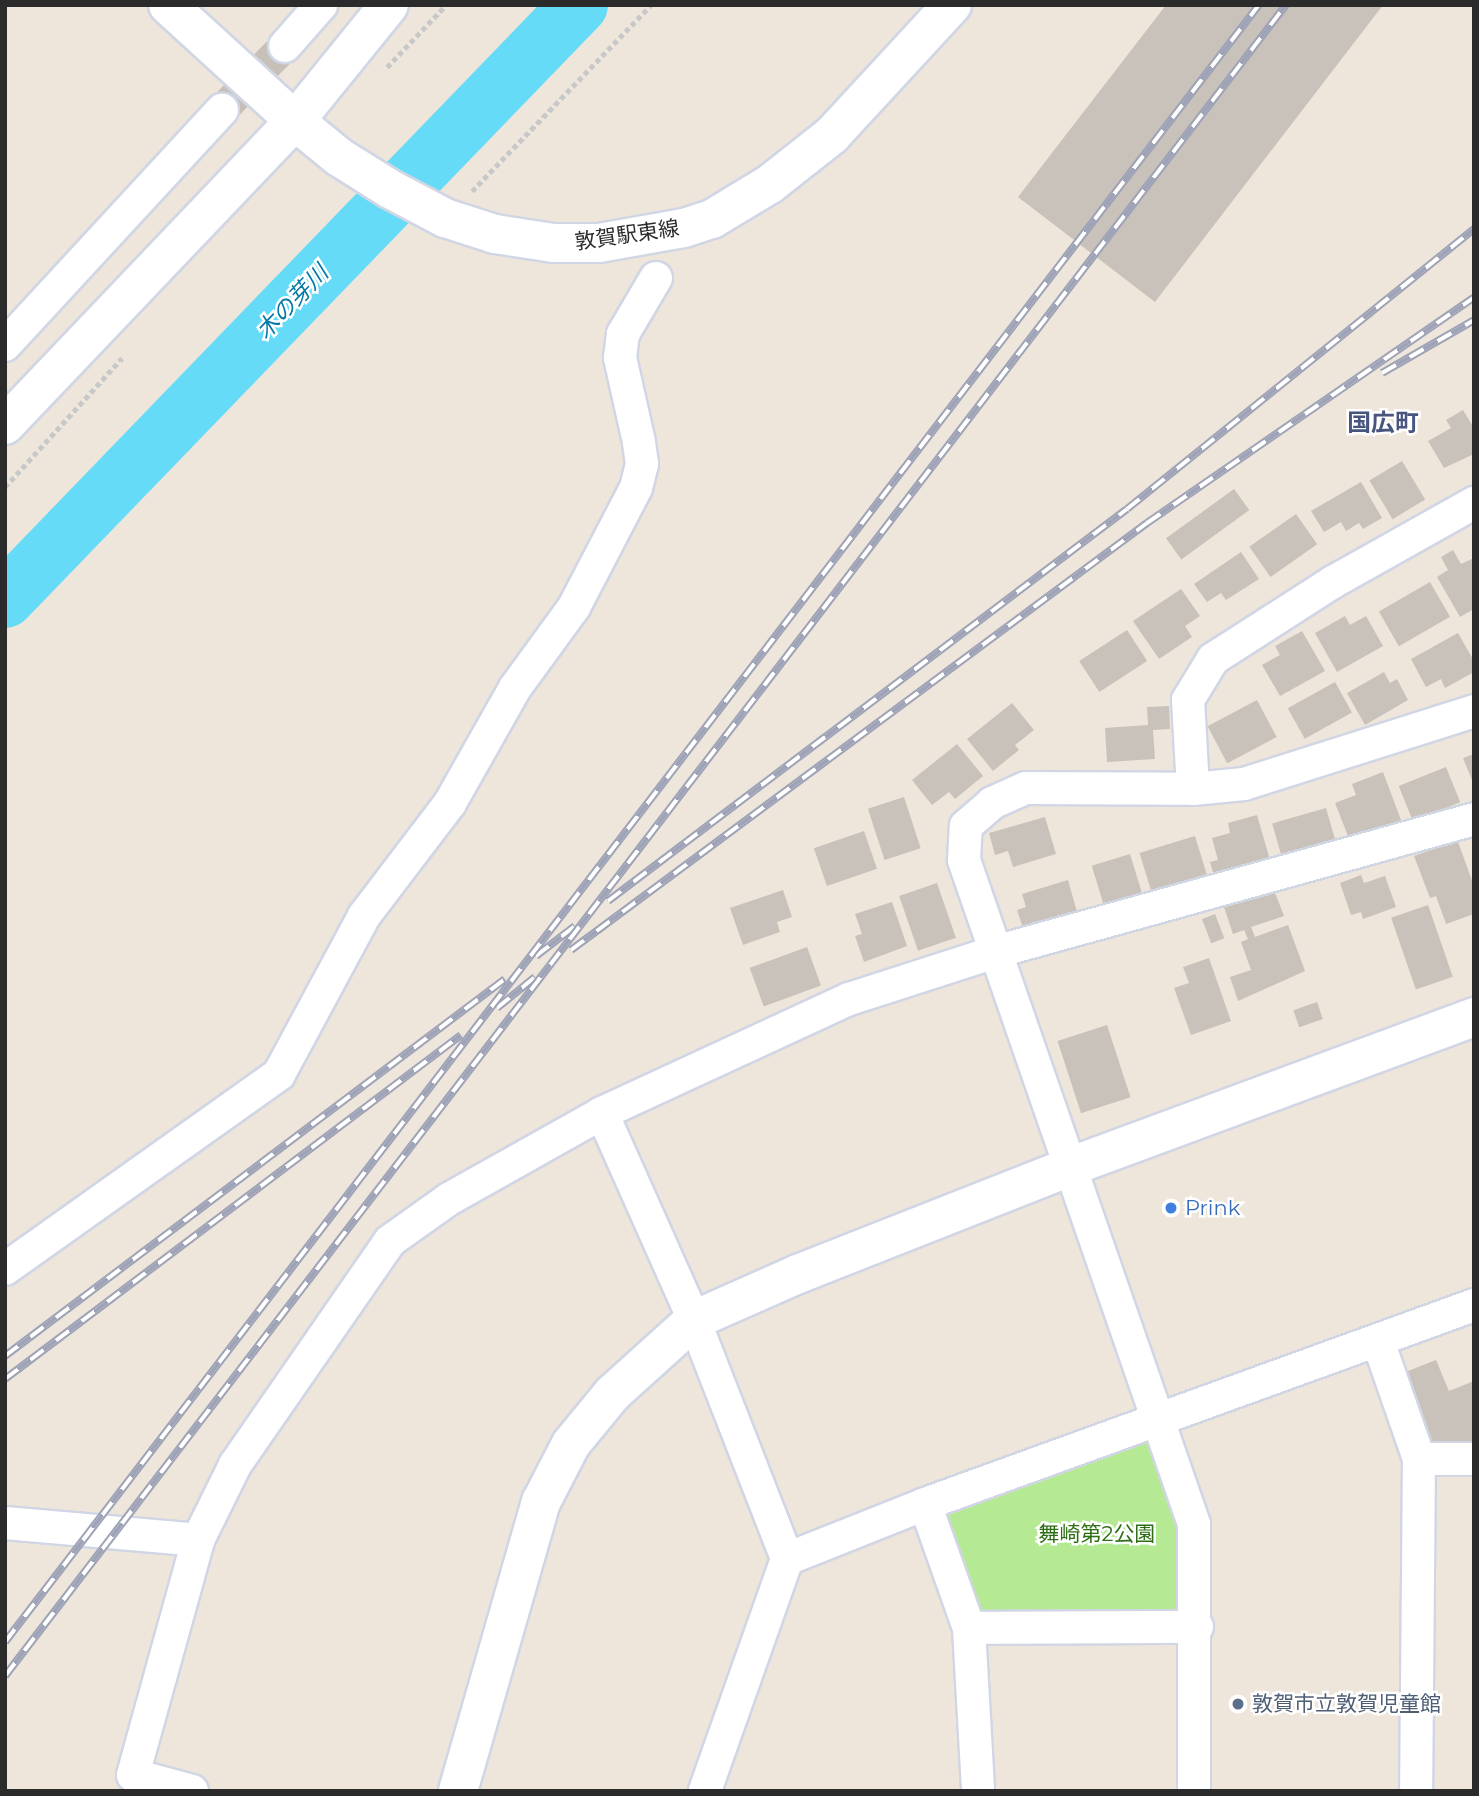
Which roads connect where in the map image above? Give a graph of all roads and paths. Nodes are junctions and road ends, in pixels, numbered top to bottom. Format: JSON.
{"nodes":[{"id":1,"x":168,"y":5,"type":"edge"},
{"id":2,"x":321,"y":5,"type":"edge"},
{"id":3,"x":389,"y":5,"type":"edge"},
{"id":4,"x":651,"y":5,"type":"edge"},
{"id":5,"x":952,"y":5,"type":"edge"},
{"id":6,"x":285,"y":46,"type":"tunnel mouth"},
{"id":7,"x":222,"y":110,"type":"tunnel mouth"},
{"id":8,"x":295,"y":121,"type":"junction"},
{"id":9,"x":445,"y":218,"type":"junction"},
{"id":10,"x":656,"y":278,"type":"dead end"},
{"id":11,"x":5,"y":345,"type":"edge"},
{"id":12,"x":5,"y":425,"type":"edge"},
{"id":13,"x":1474,"y":502,"type":"edge"},
{"id":14,"x":1474,"y":711,"type":"edge"},
{"id":15,"x":1193,"y":789,"type":"junction"},
{"id":16,"x":1474,"y":818,"type":"edge"},
{"id":17,"x":995,"y":951,"type":"junction"},
{"id":18,"x":1474,"y":1017,"type":"edge"},
{"id":19,"x":602,"y":1113,"type":"junction"},
{"id":20,"x":1069,"y":1167,"type":"junction"},
{"id":21,"x":5,"y":1269,"type":"edge"},
{"id":22,"x":1474,"y":1305,"type":"edge"},
{"id":23,"x":694,"y":1320,"type":"junction"},
{"id":24,"x":1378,"y":1341,"type":"junction"},
{"id":25,"x":1159,"y":1420,"type":"junction"},
{"id":26,"x":1419,"y":1459,"type":"junction"},
{"id":27,"x":1474,"y":1459,"type":"edge"},
{"id":28,"x":925,"y":1504,"type":"junction"},
{"id":29,"x":5,"y":1523,"type":"edge"},
{"id":30,"x":198,"y":1540,"type":"junction"},
{"id":31,"x":787,"y":1559,"type":"junction"},
{"id":32,"x":1197,"y":1627,"type":"junction"},
{"id":33,"x":969,"y":1628,"type":"junction"},
{"id":34,"x":131,"y":1783,"type":"edge"},
{"id":35,"x":192,"y":1791,"type":"edge"},
{"id":36,"x":458,"y":1791,"type":"edge"},
{"id":37,"x":705,"y":1791,"type":"edge"},
{"id":38,"x":978,"y":1791,"type":"edge"},
{"id":39,"x":1194,"y":1791,"type":"edge"},
{"id":40,"x":1416,"y":1791,"type":"edge"}],
"edges":[{"from":1,"to":8,"type":"street","name":"敦賀駅東線"},
{"from":2,"to":6,"type":"street"},
{"from":3,"to":8,"type":"street"},
{"from":4,"to":9,"type":"path"},
{"from":5,"to":9,"type":"street","name":"敦賀駅東線"},
{"from":7,"to":11,"type":"street"},
{"from":8,"to":9,"type":"street","name":"敦賀駅東線"},
{"from":8,"to":12,"type":"street"},
{"from":10,"to":21,"type":"street"},
{"from":13,"to":15,"type":"street"},
{"from":14,"to":15,"type":"street"},
{"from":15,"to":17,"type":"street"},
{"from":16,"to":17,"type":"street"},
{"from":17,"to":19,"type":"street"},
{"from":17,"to":20,"type":"street"},
{"from":18,"to":20,"type":"street"},
{"from":19,"to":23,"type":"street"},
{"from":19,"to":30,"type":"street"},
{"from":20,"to":23,"type":"street"},
{"from":20,"to":25,"type":"street"},
{"from":22,"to":24,"type":"street"},
{"from":23,"to":31,"type":"street"},
{"from":23,"to":36,"type":"street"},
{"from":24,"to":25,"type":"street"},
{"from":24,"to":26,"type":"street"},
{"from":25,"to":28,"type":"street"},
{"from":25,"to":32,"type":"street"},
{"from":26,"to":27,"type":"street"},
{"from":26,"to":40,"type":"street"},
{"from":28,"to":31,"type":"street"},
{"from":28,"to":33,"type":"street"},
{"from":29,"to":30,"type":"street"},
{"from":30,"to":34,"type":"street"},
{"from":31,"to":37,"type":"street"},
{"from":32,"to":33,"type":"street"},
{"from":32,"to":39,"type":"street"},
{"from":33,"to":38,"type":"street"},
{"from":34,"to":35,"type":"street"}]}
